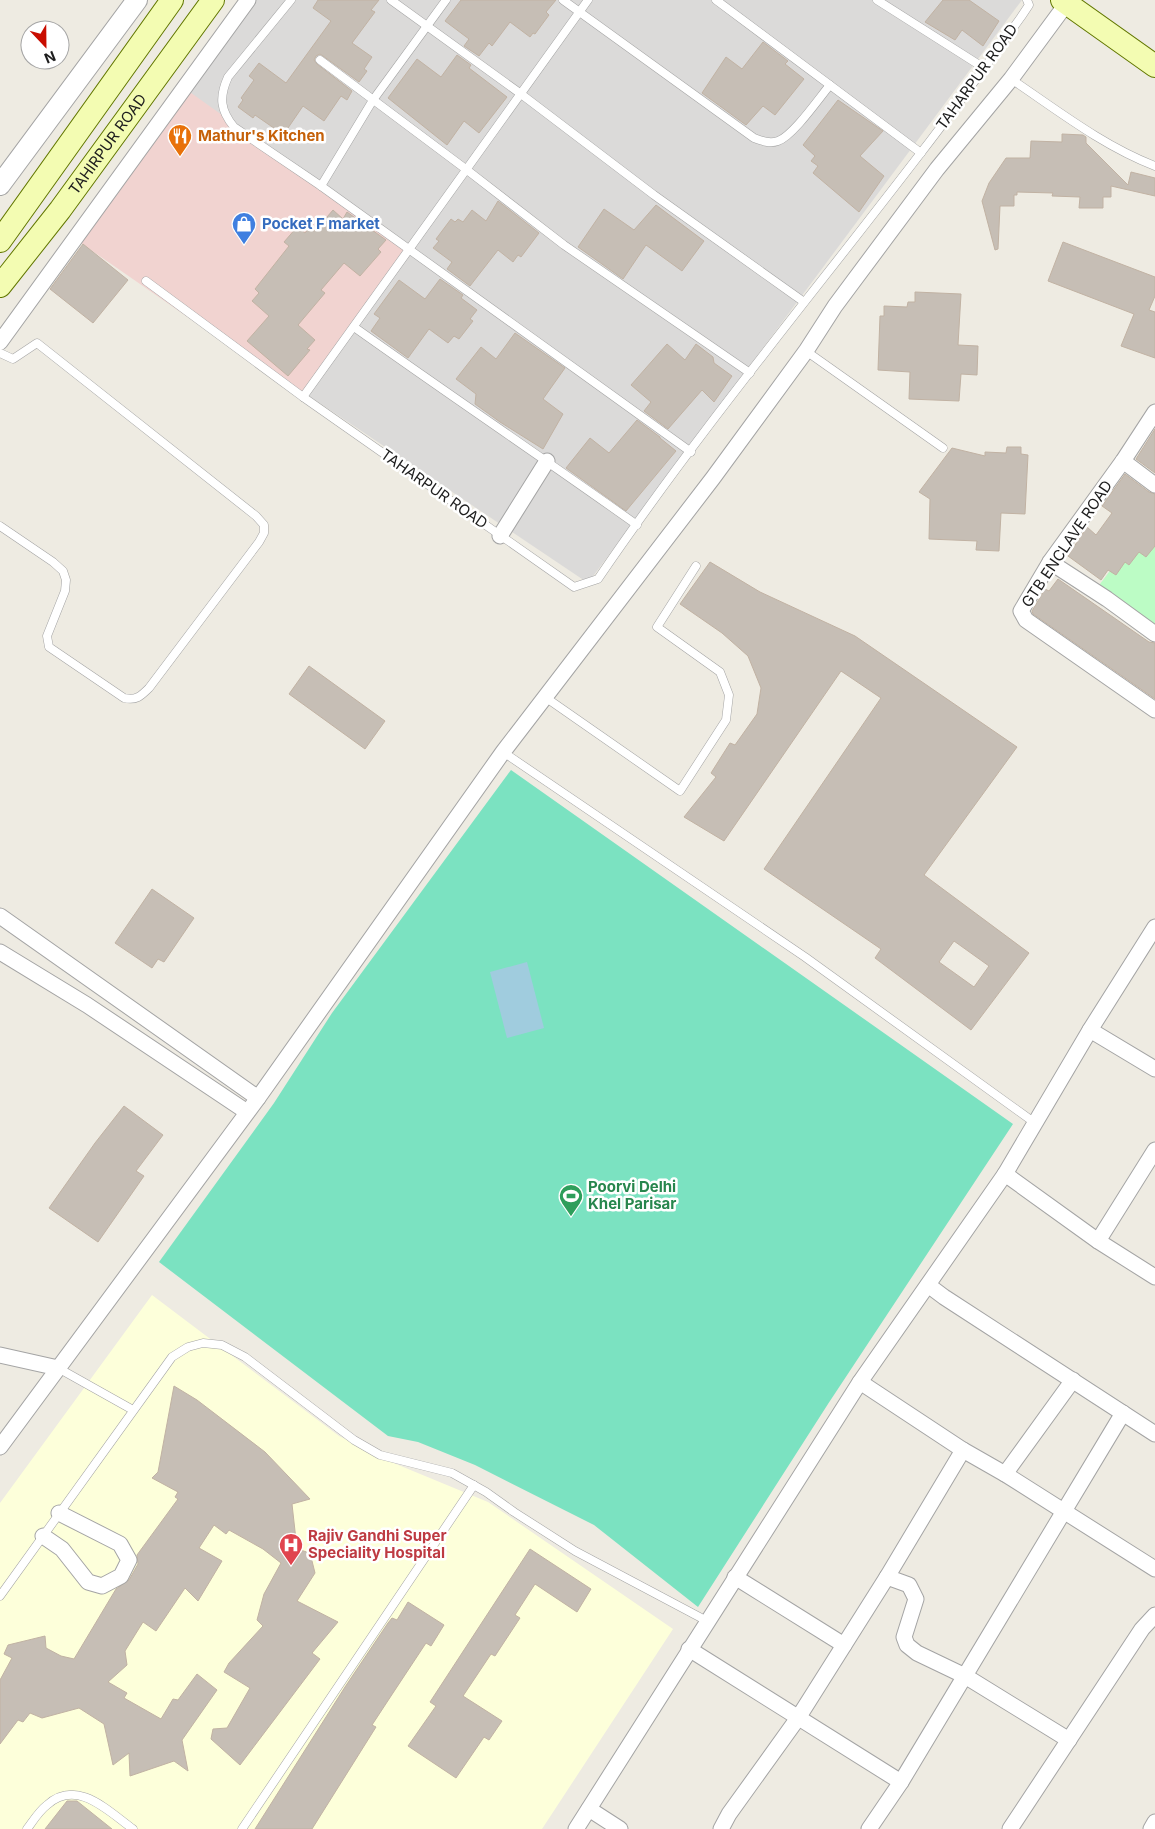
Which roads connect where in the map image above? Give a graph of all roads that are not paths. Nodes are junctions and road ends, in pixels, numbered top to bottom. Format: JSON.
{"nodes":[{"id":1,"x":137,"y":0,"type":"edge"},
{"id":2,"x":172,"y":0,"type":"edge"},
{"id":3,"x":213,"y":0,"type":"edge"},
{"id":4,"x":248,"y":0,"type":"edge"},
{"id":5,"x":291,"y":0,"type":"edge"},
{"id":6,"x":391,"y":0,"type":"edge"},
{"id":7,"x":446,"y":0,"type":"edge"},
{"id":8,"x":563,"y":0,"type":"edge"},
{"id":9,"x":588,"y":0,"type":"edge"},
{"id":10,"x":716,"y":0,"type":"edge"},
{"id":11,"x":877,"y":0,"type":"edge"},
{"id":12,"x":1027,"y":0,"type":"edge"},
{"id":13,"x":1072,"y":1,"type":"edge"},
{"id":14,"x":579,"y":12,"type":"junction"},
{"id":15,"x":428,"y":26,"type":"junction"},
{"id":16,"x":1155,"y":50,"type":"edge"},
{"id":17,"x":320,"y":60,"type":"dead end"},
{"id":18,"x":1155,"y":66,"type":"edge"},
{"id":19,"x":984,"y":68,"type":"junction"},
{"id":20,"x":1012,"y":79,"type":"junction"},
{"id":21,"x":830,"y":85,"type":"junction"},
{"id":22,"x":521,"y":94,"type":"junction"},
{"id":23,"x":373,"y":100,"type":"junction"},
{"id":24,"x":84,"y":125,"type":"junction"},
{"id":25,"x":108,"y":142,"type":"junction"},
{"id":26,"x":921,"y":153,"type":"junction"},
{"id":27,"x":1155,"y":166,"type":"edge"},
{"id":28,"x":467,"y":170,"type":"junction"},
{"id":29,"x":0,"y":185,"type":"edge"},
{"id":30,"x":321,"y":186,"type":"junction"},
{"id":31,"x":0,"y":241,"type":"edge"},
{"id":32,"x":410,"y":249,"type":"junction"},
{"id":33,"x":146,"y":281,"type":"dead end"},
{"id":34,"x":0,"y":286,"type":"edge"},
{"id":35,"x":804,"y":302,"type":"junction"},
{"id":36,"x":354,"y":327,"type":"junction"},
{"id":37,"x":0,"y":342,"type":"edge"},
{"id":38,"x":806,"y":351,"type":"junction"},
{"id":39,"x":0,"y":353,"type":"edge"},
{"id":40,"x":750,"y":373,"type":"junction"},
{"id":41,"x":303,"y":397,"type":"junction"},
{"id":42,"x":1155,"y":412,"type":"edge"},
{"id":43,"x":943,"y":448,"type":"dead end"},
{"id":44,"x":691,"y":452,"type":"junction"},
{"id":45,"x":547,"y":461,"type":"junction"},
{"id":46,"x":1123,"y":461,"type":"junction"},
{"id":47,"x":1155,"y":484,"type":"edge"},
{"id":48,"x":638,"y":525,"type":"junction"},
{"id":49,"x":0,"y":526,"type":"edge"},
{"id":50,"x":500,"y":536,"type":"junction"},
{"id":51,"x":1050,"y":562,"type":"junction"},
{"id":52,"x":696,"y":566,"type":"dead end"},
{"id":53,"x":1155,"y":634,"type":"edge"},
{"id":54,"x":545,"y":697,"type":"junction"},
{"id":55,"x":1155,"y":710,"type":"edge"},
{"id":56,"x":503,"y":752,"type":"junction"},
{"id":57,"x":0,"y":916,"type":"edge"},
{"id":58,"x":1155,"y":927,"type":"edge"},
{"id":59,"x":0,"y":952,"type":"edge"},
{"id":60,"x":1090,"y":1030,"type":"junction"},
{"id":61,"x":1155,"y":1068,"type":"edge"},
{"id":62,"x":258,"y":1098,"type":"junction"},
{"id":63,"x":248,"y":1112,"type":"junction"},
{"id":64,"x":1035,"y":1122,"type":"junction"},
{"id":65,"x":1155,"y":1150,"type":"edge"},
{"id":66,"x":1005,"y":1174,"type":"junction"},
{"id":67,"x":1098,"y":1241,"type":"junction"},
{"id":68,"x":1155,"y":1277,"type":"edge"},
{"id":69,"x":928,"y":1285,"type":"junction"},
{"id":70,"x":0,"y":1355,"type":"edge"},
{"id":71,"x":58,"y":1368,"type":"junction"},
{"id":72,"x":1073,"y":1380,"type":"junction"},
{"id":73,"x":860,"y":1382,"type":"junction"},
{"id":74,"x":133,"y":1410,"type":"junction"},
{"id":75,"x":1123,"y":1413,"type":"junction"},
{"id":76,"x":1155,"y":1434,"type":"edge"},
{"id":77,"x":0,"y":1447,"type":"edge"},
{"id":78,"x":963,"y":1450,"type":"junction"},
{"id":79,"x":1005,"y":1474,"type":"junction"},
{"id":80,"x":474,"y":1485,"type":"junction"},
{"id":81,"x":1063,"y":1511,"type":"junction"},
{"id":82,"x":59,"y":1513,"type":"junction"},
{"id":83,"x":43,"y":1536,"type":"junction"},
{"id":84,"x":1155,"y":1569,"type":"edge"},
{"id":85,"x":735,"y":1577,"type":"junction"},
{"id":86,"x":887,"y":1577,"type":"junction"},
{"id":87,"x":0,"y":1596,"type":"edge"},
{"id":88,"x":1155,"y":1615,"type":"edge"},
{"id":89,"x":707,"y":1621,"type":"junction"},
{"id":90,"x":844,"y":1645,"type":"junction"},
{"id":91,"x":689,"y":1650,"type":"junction"},
{"id":92,"x":965,"y":1676,"type":"junction"},
{"id":93,"x":798,"y":1718,"type":"junction"},
{"id":94,"x":1069,"y":1740,"type":"junction"},
{"id":95,"x":901,"y":1782,"type":"junction"},
{"id":96,"x":589,"y":1809,"type":"junction"},
{"id":97,"x":1155,"y":1822,"type":"edge"},
{"id":98,"x":27,"y":1829,"type":"edge"},
{"id":99,"x":133,"y":1829,"type":"edge"},
{"id":100,"x":242,"y":1829,"type":"edge"},
{"id":101,"x":576,"y":1829,"type":"edge"},
{"id":102,"x":620,"y":1829,"type":"edge"},
{"id":103,"x":721,"y":1829,"type":"edge"},
{"id":104,"x":870,"y":1829,"type":"edge"},
{"id":105,"x":1010,"y":1829,"type":"edge"},
{"id":106,"x":1151,"y":1829,"type":"edge"}],
"edges":[{"from":1,"to":29,"type":"street"},
{"from":2,"to":24,"type":"main road","name":"TAHIRPUR ROAD"},
{"from":3,"to":25,"type":"main road","name":"TAHIRPUR ROAD"},
{"from":4,"to":37,"type":"street"},
{"from":5,"to":30,"type":"lane"},
{"from":6,"to":15,"type":"lane"},
{"from":7,"to":15,"type":"lane"},
{"from":8,"to":14,"type":"lane"},
{"from":9,"to":14,"type":"lane"},
{"from":10,"to":21,"type":"lane"},
{"from":11,"to":19,"type":"lane"},
{"from":12,"to":19,"type":"lane","name":"TAHARPUR ROAD"},
{"from":13,"to":16,"type":"main road"},
{"from":13,"to":18,"type":"main road"},
{"from":13,"to":20,"type":"street"},
{"from":14,"to":21,"type":"lane"},
{"from":14,"to":22,"type":"lane"},
{"from":15,"to":22,"type":"lane"},
{"from":15,"to":23,"type":"lane"},
{"from":17,"to":23,"type":"lane"},
{"from":19,"to":26,"type":"lane","name":"TAHARPUR ROAD"},
{"from":20,"to":27,"type":"lane"},
{"from":20,"to":38,"type":"street"},
{"from":21,"to":26,"type":"lane"},
{"from":22,"to":28,"type":"lane"},
{"from":22,"to":35,"type":"lane"},
{"from":23,"to":28,"type":"lane"},
{"from":23,"to":30,"type":"lane"},
{"from":24,"to":25,"type":"main road"},
{"from":24,"to":31,"type":"main road","name":"TAHIRPUR ROAD"},
{"from":25,"to":34,"type":"main road","name":"TAHIRPUR ROAD"},
{"from":26,"to":35,"type":"lane","name":"TAHARPUR ROAD"},
{"from":28,"to":32,"type":"lane"},
{"from":28,"to":40,"type":"lane"},
{"from":30,"to":32,"type":"lane"},
{"from":32,"to":36,"type":"lane"},
{"from":32,"to":44,"type":"lane"},
{"from":33,"to":41,"type":"lane","name":"TAHARPUR ROAD"},
{"from":35,"to":40,"type":"lane","name":"TAHARPUR ROAD"},
{"from":36,"to":41,"type":"lane"},
{"from":36,"to":45,"type":"lane"},
{"from":38,"to":43,"type":"lane"},
{"from":38,"to":54,"type":"street"},
{"from":39,"to":49,"type":"lane"},
{"from":40,"to":44,"type":"lane","name":"TAHARPUR ROAD"},
{"from":41,"to":50,"type":"lane","name":"TAHARPUR ROAD"},
{"from":42,"to":46,"type":"street","name":"GTB ENCLAVE ROAD"},
{"from":44,"to":48,"type":"lane","name":"TAHARPUR ROAD"},
{"from":45,"to":48,"type":"lane"},
{"from":45,"to":50,"type":"street"},
{"from":46,"to":47,"type":"street"},
{"from":46,"to":51,"type":"street","name":"GTB ENCLAVE ROAD"},
{"from":48,"to":50,"type":"lane","name":"TAHARPUR ROAD"},
{"from":51,"to":53,"type":"street"},
{"from":51,"to":55,"type":"street","name":"GTB ENCLAVE ROAD"},
{"from":52,"to":54,"type":"lane"},
{"from":54,"to":56,"type":"street"},
{"from":56,"to":62,"type":"street"},
{"from":56,"to":64,"type":"lane"},
{"from":57,"to":62,"type":"street"},
{"from":58,"to":60,"type":"street"},
{"from":59,"to":63,"type":"street"},
{"from":60,"to":61,"type":"street"},
{"from":60,"to":64,"type":"street"},
{"from":62,"to":63,"type":"street"},
{"from":63,"to":71,"type":"street"},
{"from":64,"to":66,"type":"street"},
{"from":65,"to":67,"type":"street"},
{"from":66,"to":67,"type":"street"},
{"from":66,"to":69,"type":"street"},
{"from":67,"to":68,"type":"street"},
{"from":69,"to":72,"type":"street"},
{"from":69,"to":73,"type":"street"},
{"from":70,"to":71,"type":"street"},
{"from":71,"to":74,"type":"lane"},
{"from":71,"to":77,"type":"street"},
{"from":72,"to":75,"type":"street"},
{"from":72,"to":79,"type":"street"},
{"from":73,"to":78,"type":"street"},
{"from":73,"to":85,"type":"street"},
{"from":74,"to":80,"type":"lane"},
{"from":74,"to":82,"type":"lane"},
{"from":75,"to":76,"type":"street"},
{"from":75,"to":81,"type":"street"},
{"from":78,"to":79,"type":"street"},
{"from":78,"to":86,"type":"street"},
{"from":79,"to":81,"type":"street"},
{"from":80,"to":89,"type":"lane"},
{"from":80,"to":100,"type":"lane"},
{"from":81,"to":84,"type":"street"},
{"from":81,"to":92,"type":"street"},
{"from":82,"to":83,"type":"lane"},
{"from":82,"to":83,"type":"street"},
{"from":83,"to":87,"type":"lane"},
{"from":85,"to":89,"type":"street"},
{"from":85,"to":90,"type":"street"},
{"from":86,"to":90,"type":"street"},
{"from":86,"to":92,"type":"street"},
{"from":88,"to":94,"type":"street"},
{"from":89,"to":91,"type":"street"},
{"from":90,"to":93,"type":"street"},
{"from":91,"to":93,"type":"street"},
{"from":91,"to":96,"type":"street"},
{"from":92,"to":94,"type":"street"},
{"from":92,"to":95,"type":"street"},
{"from":93,"to":95,"type":"street"},
{"from":93,"to":103,"type":"street"},
{"from":94,"to":105,"type":"street"},
{"from":95,"to":104,"type":"street"},
{"from":96,"to":101,"type":"street"},
{"from":96,"to":102,"type":"street"},
{"from":97,"to":106,"type":"street"},
{"from":98,"to":99,"type":"lane"}]}
